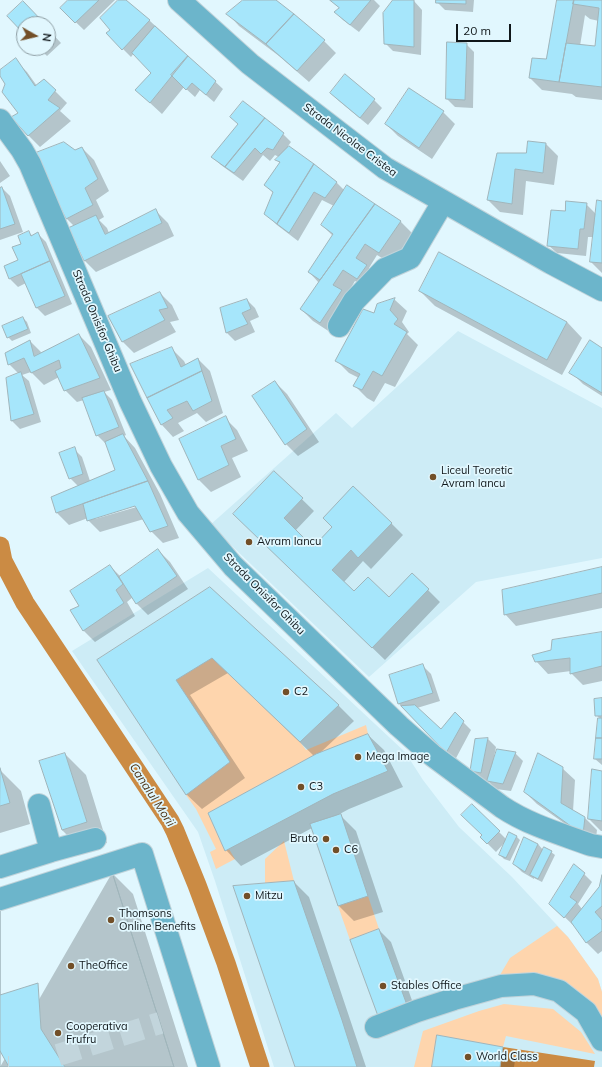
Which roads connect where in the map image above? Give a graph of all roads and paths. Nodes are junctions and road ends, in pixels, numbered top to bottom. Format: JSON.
{"nodes":[{"id":1,"x":179,"y":0,"type":"edge"},
{"id":2,"x":0,"y":120,"type":"edge"},
{"id":3,"x":443,"y":202,"type":"junction"},
{"id":4,"x":602,"y":290,"type":"edge"},
{"id":5,"x":340,"y":326,"type":"dead end"},
{"id":6,"x":39,"y":805,"type":"dead end"},
{"id":7,"x":95,"y":839,"type":"dead end"},
{"id":8,"x":602,"y":847,"type":"edge"},
{"id":9,"x":51,"y":851,"type":"junction"},
{"id":10,"x":0,"y":867,"type":"edge"},
{"id":11,"x":0,"y":899,"type":"edge"},
{"id":12,"x":376,"y":1027,"type":"dead end"},
{"id":13,"x":602,"y":1040,"type":"edge"},
{"id":14,"x":209,"y":1067,"type":"edge"}],
"edges":[{"from":1,"to":3,"type":"street","name":"Strada Nicolae Cristea"},
{"from":2,"to":8,"type":"street","name":"Strada Onisifor Ghibu"},
{"from":3,"to":4,"type":"street","name":"Strada Nicolae Cristea"},
{"from":3,"to":5,"type":"street"},
{"from":6,"to":9,"type":"street"},
{"from":7,"to":9,"type":"street"},
{"from":9,"to":10,"type":"street"},
{"from":11,"to":14,"type":"street"},
{"from":12,"to":13,"type":"street"}]}
